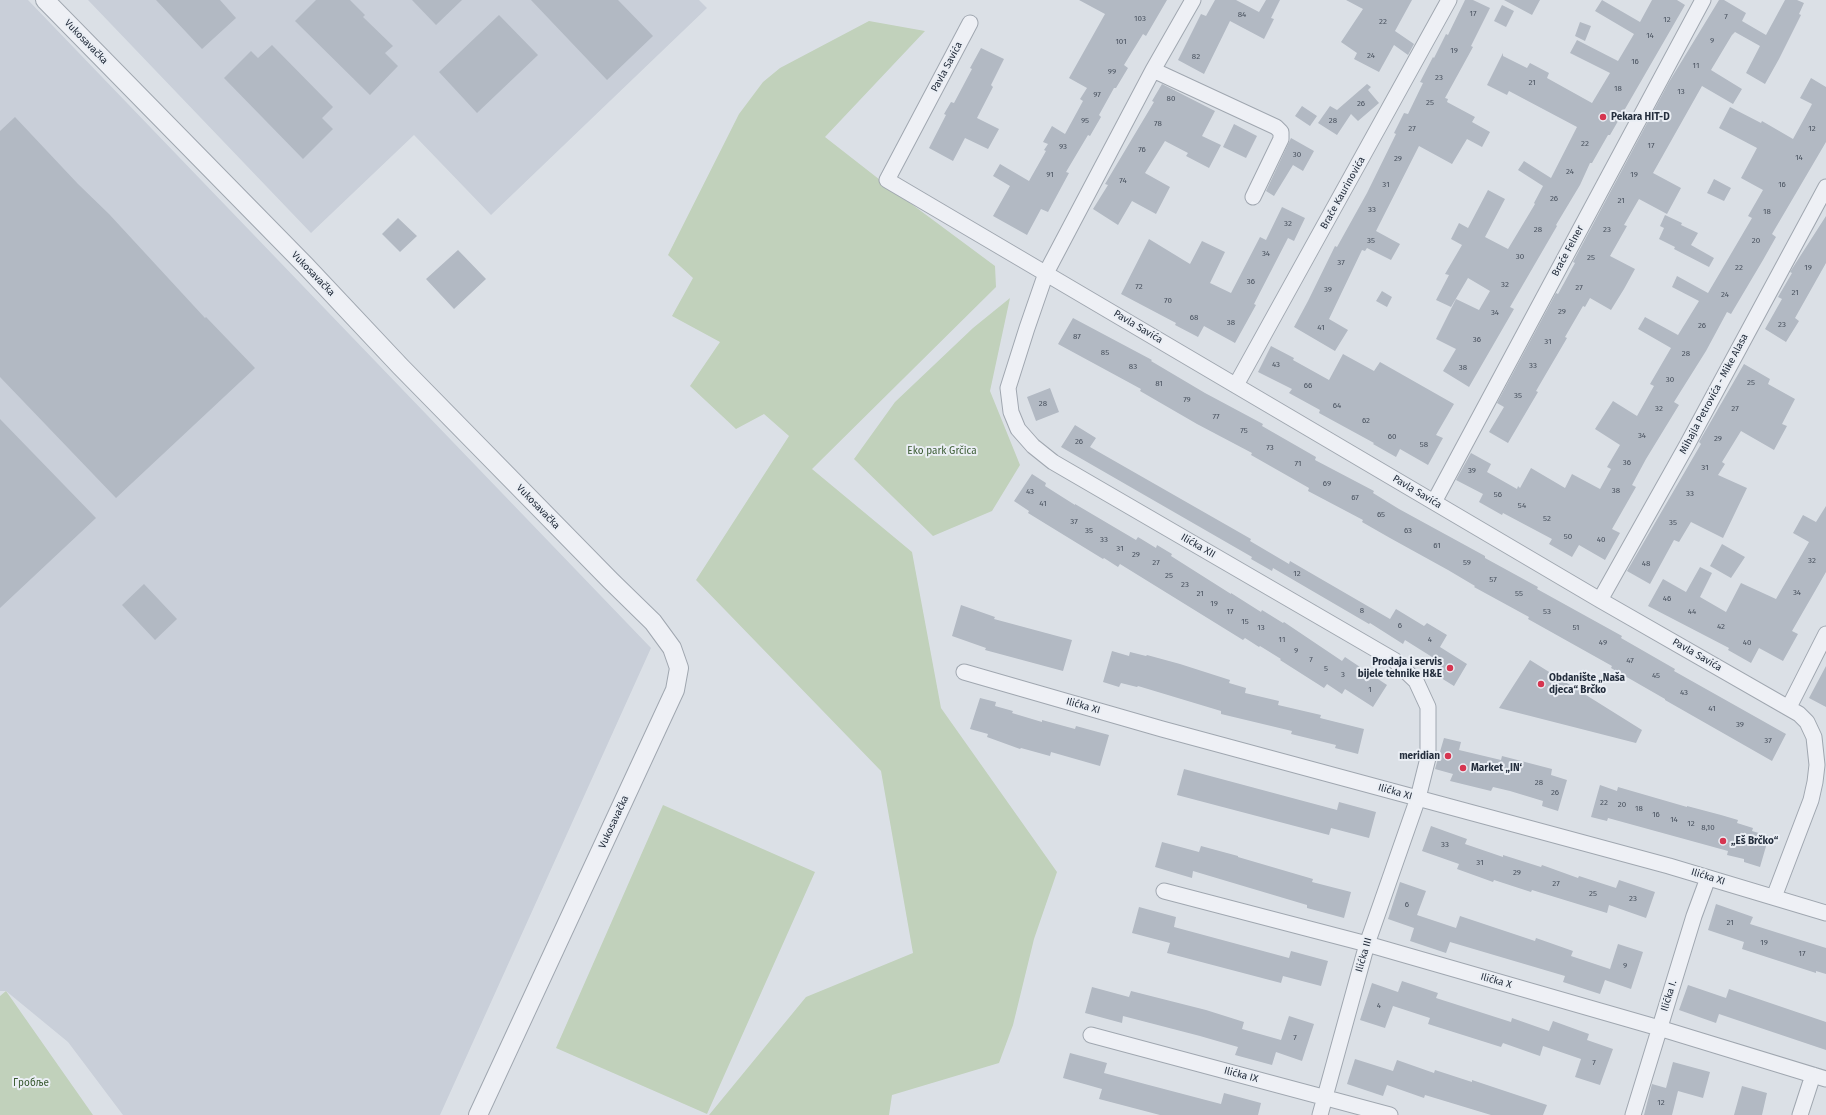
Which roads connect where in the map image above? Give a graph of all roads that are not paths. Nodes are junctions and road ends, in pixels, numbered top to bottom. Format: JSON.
{"nodes":[{"id":1,"x":45,"y":0,"type":"edge"},
{"id":2,"x":1193,"y":0,"type":"edge"},
{"id":3,"x":1449,"y":0,"type":"edge"},
{"id":4,"x":1703,"y":0,"type":"edge"},
{"id":5,"x":970,"y":24,"type":"dead end"},
{"id":6,"x":1153,"y":70,"type":"junction"},
{"id":7,"x":1826,"y":187,"type":"edge"},
{"id":8,"x":1253,"y":197,"type":"dead end"},
{"id":9,"x":1046,"y":273,"type":"junction"},
{"id":10,"x":1236,"y":385,"type":"junction"},
{"id":11,"x":1434,"y":502,"type":"junction"},
{"id":12,"x":1600,"y":600,"type":"junction"},
{"id":13,"x":1826,"y":634,"type":"edge"},
{"id":14,"x":964,"y":672,"type":"dead end"},
{"id":15,"x":1789,"y":707,"type":"junction"},
{"id":16,"x":1418,"y":798,"type":"junction"},
{"id":17,"x":1708,"y":878,"type":"junction"},
{"id":18,"x":1164,"y":891,"type":"dead end"},
{"id":19,"x":1774,"y":897,"type":"junction"},
{"id":20,"x":1826,"y":913,"type":"edge"},
{"id":21,"x":1367,"y":944,"type":"junction"},
{"id":22,"x":1659,"y":1028,"type":"junction"},
{"id":23,"x":1092,"y":1035,"type":"dead end"},
{"id":24,"x":1819,"y":1077,"type":"edge"},
{"id":25,"x":1325,"y":1097,"type":"junction"},
{"id":26,"x":478,"y":1115,"type":"edge"},
{"id":27,"x":1320,"y":1115,"type":"edge"},
{"id":28,"x":1390,"y":1115,"type":"edge"},
{"id":29,"x":1633,"y":1115,"type":"edge"},
{"id":30,"x":1800,"y":1115,"type":"edge"}],
"edges":[{"from":1,"to":26,"type":"street","name":"Vukosavačka"},
{"from":2,"to":6,"type":"street"},
{"from":3,"to":10,"type":"street","name":"Braće Kaurinovića"},
{"from":4,"to":11,"type":"street","name":"Braće Felner"},
{"from":5,"to":9,"type":"street","name":"Pavla Savića"},
{"from":6,"to":8,"type":"street"},
{"from":6,"to":9,"type":"street"},
{"from":7,"to":12,"type":"street","name":"Mihajla Petrovića - Mike Alasa"},
{"from":9,"to":10,"type":"street","name":"Pavla Savića"},
{"from":9,"to":16,"type":"street","name":"Ilićka XII"},
{"from":10,"to":11,"type":"street","name":"Pavla Savića"},
{"from":11,"to":12,"type":"street","name":"Pavla Savića"},
{"from":12,"to":15,"type":"street","name":"Pavla Savića"},
{"from":13,"to":15,"type":"street"},
{"from":14,"to":16,"type":"street","name":"Ilićka XI"},
{"from":15,"to":19,"type":"street","name":"Pavla Savića"},
{"from":16,"to":17,"type":"street","name":"Ilićka XI"},
{"from":16,"to":21,"type":"street","name":"Ilićka III"},
{"from":17,"to":19,"type":"street","name":"Ilićka XI"},
{"from":17,"to":22,"type":"street","name":"Ilićka I."},
{"from":18,"to":21,"type":"street","name":"Ilićka X"},
{"from":19,"to":20,"type":"street","name":"Ilićka XI"},
{"from":21,"to":22,"type":"street","name":"Ilićka X"},
{"from":21,"to":25,"type":"street","name":"Ilićka III"},
{"from":22,"to":24,"type":"street","name":"Ilićka X"},
{"from":22,"to":29,"type":"street","name":"Ilićka I."},
{"from":23,"to":25,"type":"street","name":"Ilićka IX"},
{"from":24,"to":30,"type":"street"},
{"from":25,"to":27,"type":"street","name":"Ilićka III"},
{"from":25,"to":28,"type":"street","name":"Ilićka IX"}]}
